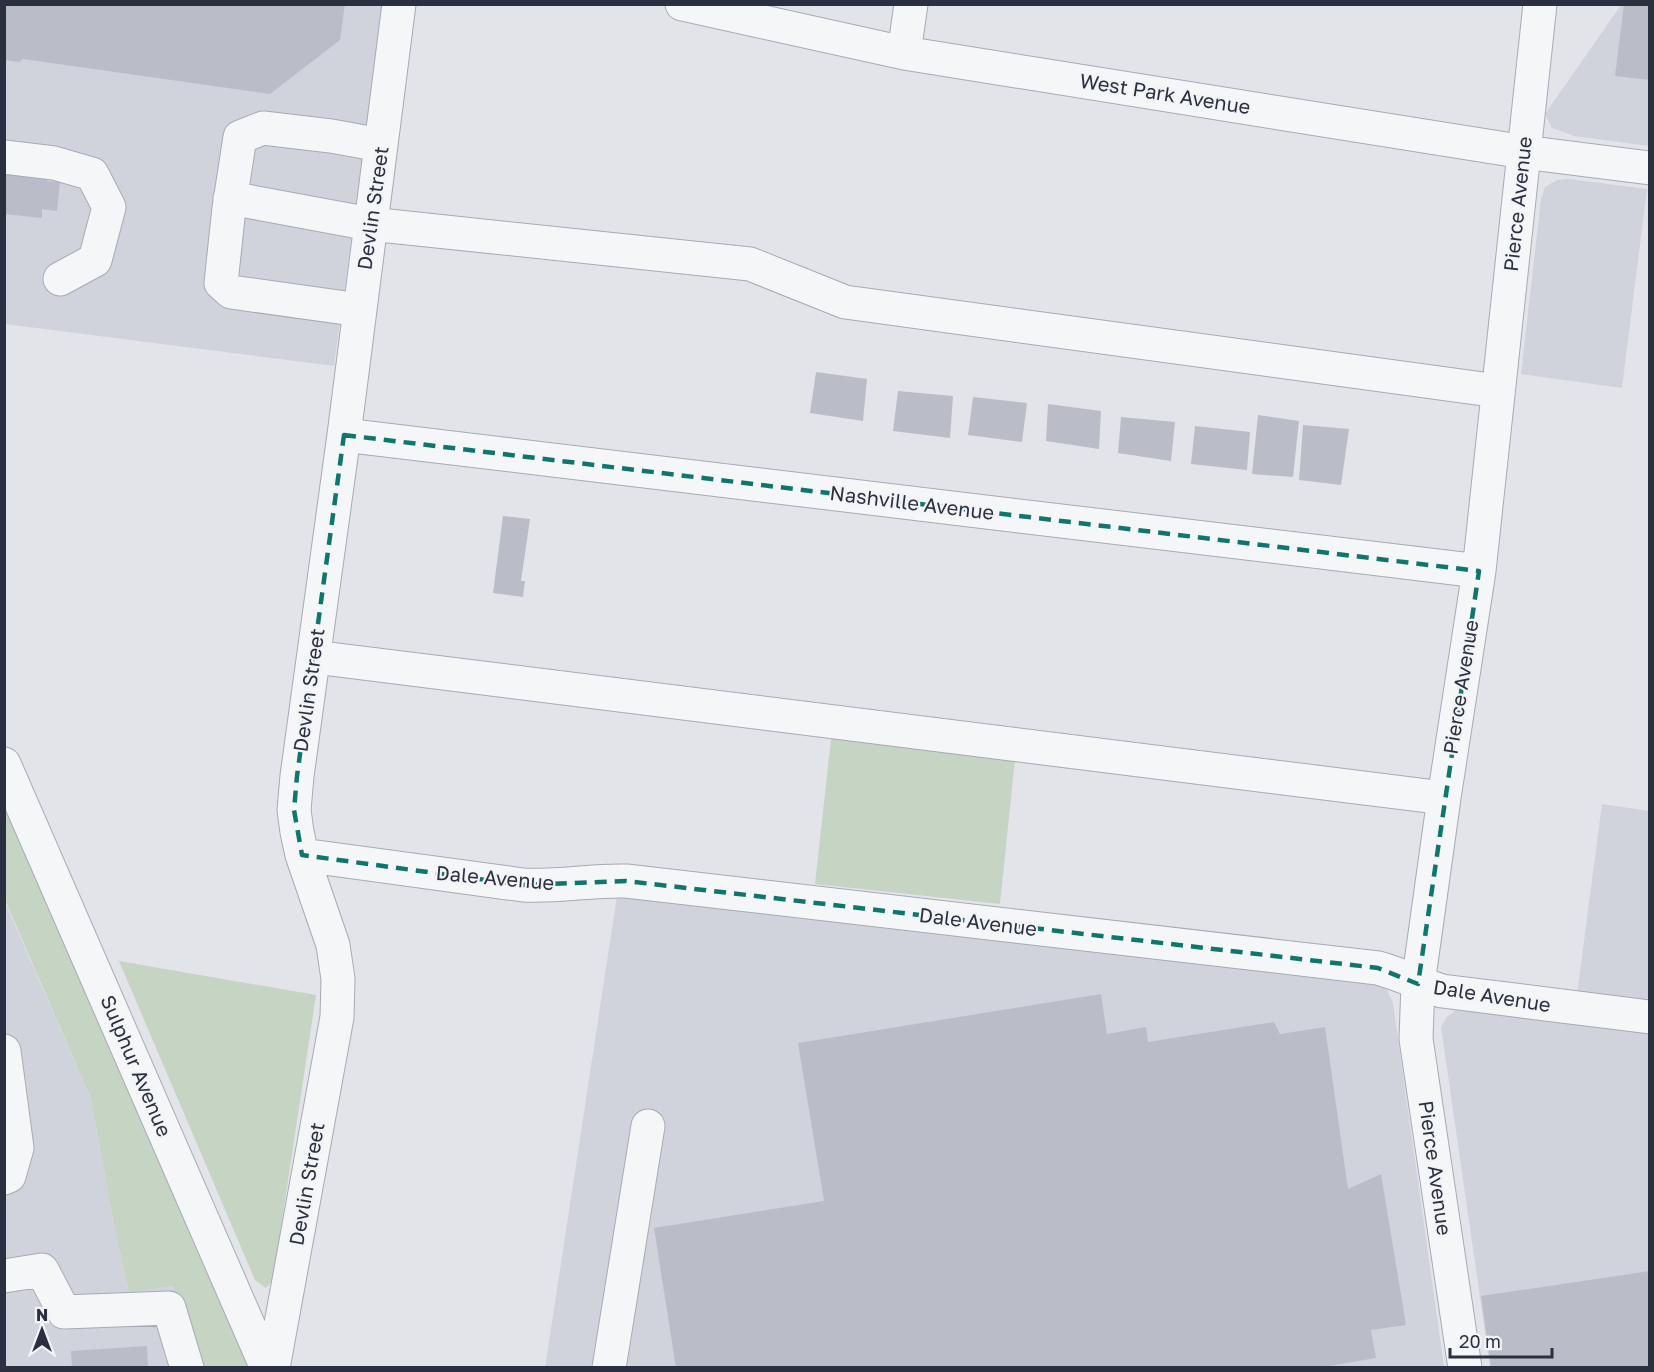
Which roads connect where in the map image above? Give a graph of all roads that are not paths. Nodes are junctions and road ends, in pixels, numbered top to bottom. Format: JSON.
{"nodes":[{"id":1,"x":399,"y":4,"type":"edge"},
{"id":2,"x":682,"y":4,"type":"edge"},
{"id":3,"x":911,"y":4,"type":"edge"},
{"id":4,"x":1540,"y":4,"type":"edge"},
{"id":5,"x":904,"y":53,"type":"junction"},
{"id":6,"x":381,"y":145,"type":"junction"},
{"id":7,"x":1524,"y":152,"type":"junction"},
{"id":8,"x":4,"y":157,"type":"edge"},
{"id":9,"x":1650,"y":168,"type":"edge"},
{"id":10,"x":230,"y":198,"type":"junction"},
{"id":11,"x":370,"y":224,"type":"junction"},
{"id":12,"x":60,"y":279,"type":"dead end"},
{"id":13,"x":360,"y":310,"type":"junction"},
{"id":14,"x":1498,"y":391,"type":"junction"},
{"id":15,"x":345,"y":435,"type":"junction"},
{"id":16,"x":1479,"y":571,"type":"junction"},
{"id":17,"x":314,"y":657,"type":"junction"},
{"id":18,"x":4,"y":764,"type":"edge"},
{"id":19,"x":1444,"y":798,"type":"junction"},
{"id":20,"x":302,"y":855,"type":"junction"},
{"id":21,"x":1418,"y":984,"type":"junction"},
{"id":22,"x":1650,"y":1017,"type":"edge"},
{"id":23,"x":4,"y":1051,"type":"edge"},
{"id":24,"x":648,"y":1126,"type":"dead end"},
{"id":25,"x":4,"y":1178,"type":"edge"},
{"id":26,"x":4,"y":1276,"type":"edge"},
{"id":27,"x":186,"y":1368,"type":"edge"},
{"id":28,"x":267,"y":1368,"type":"edge"},
{"id":29,"x":273,"y":1368,"type":"edge"},
{"id":30,"x":609,"y":1368,"type":"edge"},
{"id":31,"x":1465,"y":1368,"type":"edge"}],
"edges":[{"from":1,"to":6,"type":"street","name":"Devlin Street"},
{"from":2,"to":5,"type":"street","name":"West Park Avenue"},
{"from":3,"to":5,"type":"street"},
{"from":4,"to":7,"type":"street","name":"Pierce Avenue"},
{"from":5,"to":7,"type":"street","name":"West Park Avenue"},
{"from":6,"to":10,"type":"street"},
{"from":6,"to":11,"type":"street","name":"Devlin Street"},
{"from":7,"to":9,"type":"street","name":"West Park Avenue"},
{"from":7,"to":14,"type":"street","name":"Pierce Avenue"},
{"from":8,"to":12,"type":"street"},
{"from":10,"to":11,"type":"street"},
{"from":10,"to":13,"type":"street"},
{"from":11,"to":13,"type":"street","name":"Devlin Street"},
{"from":11,"to":14,"type":"street"},
{"from":13,"to":15,"type":"street","name":"Devlin Street"},
{"from":14,"to":16,"type":"street","name":"Pierce Avenue"},
{"from":15,"to":16,"type":"street","name":"Nashville Avenue"},
{"from":15,"to":17,"type":"street","name":"Devlin Street"},
{"from":16,"to":19,"type":"street","name":"Pierce Avenue"},
{"from":17,"to":19,"type":"street"},
{"from":17,"to":20,"type":"street","name":"Devlin Street"},
{"from":18,"to":28,"type":"street","name":"Sulphur Avenue"},
{"from":19,"to":21,"type":"street","name":"Pierce Avenue"},
{"from":20,"to":21,"type":"street","name":"Dale Avenue"},
{"from":20,"to":29,"type":"street","name":"Devlin Street"},
{"from":21,"to":22,"type":"street","name":"Dale Avenue"},
{"from":21,"to":31,"type":"street","name":"Pierce Avenue"},
{"from":23,"to":25,"type":"street"},
{"from":24,"to":30,"type":"street"},
{"from":26,"to":27,"type":"street"}]}
